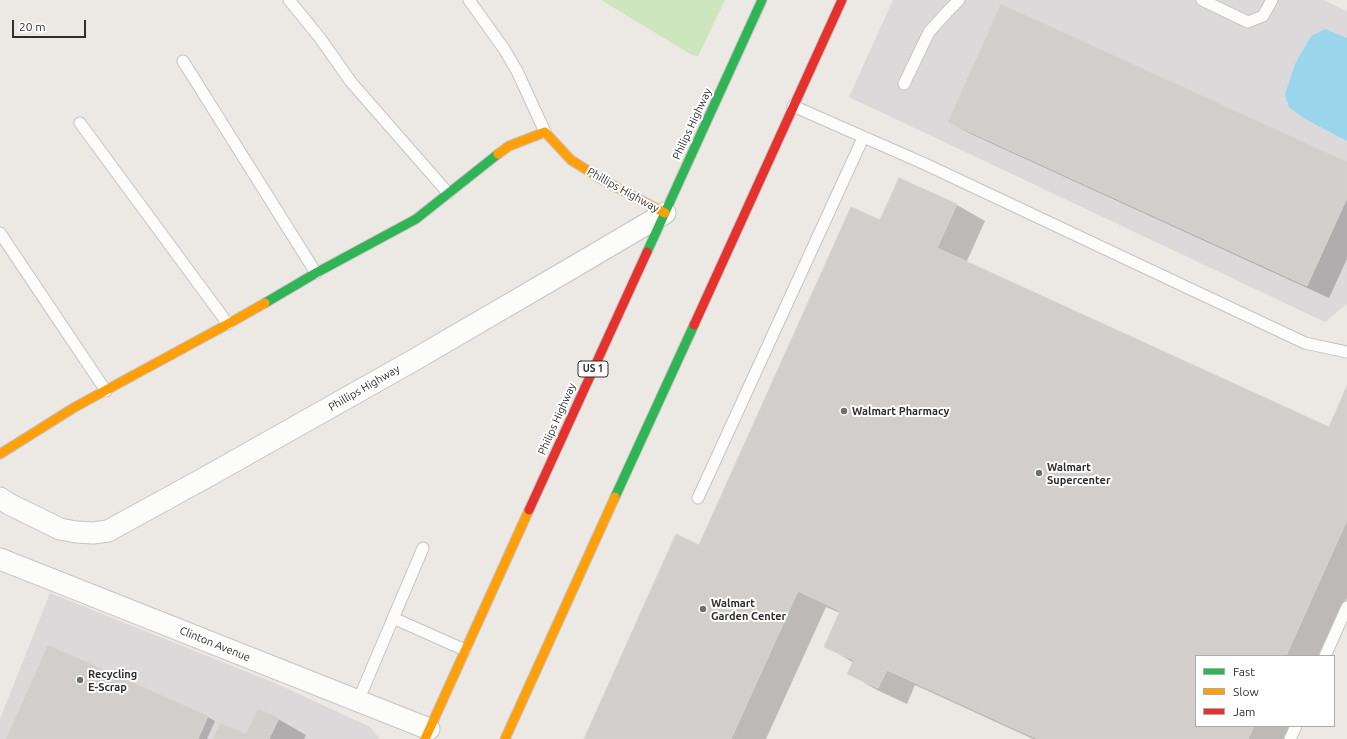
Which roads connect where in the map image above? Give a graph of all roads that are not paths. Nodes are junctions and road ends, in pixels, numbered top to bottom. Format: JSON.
{"nodes":[{"id":1,"x":289,"y":0,"type":"edge"},
{"id":2,"x":469,"y":0,"type":"edge"},
{"id":3,"x":762,"y":0,"type":"edge"},
{"id":4,"x":842,"y":0,"type":"edge"},
{"id":5,"x":959,"y":0,"type":"edge"},
{"id":6,"x":1202,"y":0,"type":"edge"},
{"id":7,"x":1272,"y":0,"type":"edge"},
{"id":8,"x":183,"y":61,"type":"dead end"},
{"id":9,"x":904,"y":84,"type":"dead end"},
{"id":10,"x":793,"y":106,"type":"junction"},
{"id":11,"x":80,"y":123,"type":"dead end"},
{"id":12,"x":545,"y":132,"type":"junction"},
{"id":13,"x":863,"y":138,"type":"junction"},
{"id":14,"x":448,"y":193,"type":"junction"},
{"id":15,"x":665,"y":212,"type":"junction"},
{"id":16,"x":0,"y":233,"type":"edge"},
{"id":17,"x":316,"y":273,"type":"junction"},
{"id":18,"x":228,"y":324,"type":"junction"},
{"id":19,"x":1347,"y":352,"type":"edge"},
{"id":20,"x":106,"y":390,"type":"junction"},
{"id":21,"x":0,"y":454,"type":"edge"},
{"id":22,"x":0,"y":498,"type":"edge"},
{"id":23,"x":698,"y":498,"type":"dead end"},
{"id":24,"x":423,"y":548,"type":"dead end"},
{"id":25,"x":0,"y":559,"type":"edge"},
{"id":26,"x":1347,"y":607,"type":"edge"},
{"id":27,"x":393,"y":618,"type":"junction"},
{"id":28,"x":465,"y":650,"type":"junction"},
{"id":29,"x":1325,"y":655,"type":"edge"},
{"id":30,"x":358,"y":701,"type":"junction"},
{"id":31,"x":1296,"y":727,"type":"edge"},
{"id":32,"x":427,"y":734,"type":"edge"},
{"id":33,"x":505,"y":739,"type":"edge"},
{"id":34,"x":1290,"y":739,"type":"edge"}],
"edges":[{"from":1,"to":14,"type":"lane"},
{"from":2,"to":12,"type":"lane"},
{"from":3,"to":15,"type":"main road","name":"Philips Highway","number":"US 1"},
{"from":4,"to":10,"type":"main road"},
{"from":5,"to":9,"type":"lane"},
{"from":6,"to":7,"type":"lane"},
{"from":8,"to":17,"type":"lane"},
{"from":10,"to":13,"type":"lane"},
{"from":10,"to":33,"type":"main road"},
{"from":11,"to":18,"type":"lane"},
{"from":12,"to":14,"type":"main road"},
{"from":12,"to":15,"type":"main road","name":"Phillips Highway"},
{"from":13,"to":19,"type":"lane"},
{"from":13,"to":23,"type":"lane"},
{"from":14,"to":17,"type":"main road"},
{"from":15,"to":22,"type":"street","name":"Phillips Highway"},
{"from":15,"to":28,"type":"main road","name":"Philips Highway","number":"US 1"},
{"from":16,"to":20,"type":"lane"},
{"from":17,"to":18,"type":"main road"},
{"from":18,"to":20,"type":"main road"},
{"from":20,"to":21,"type":"main road"},
{"from":24,"to":27,"type":"lane"},
{"from":25,"to":30,"type":"street","name":"Clinton Avenue"},
{"from":26,"to":29,"type":"lane"},
{"from":27,"to":28,"type":"lane"},
{"from":27,"to":30,"type":"lane"},
{"from":28,"to":32,"type":"main road","name":"Philips Highway","number":"US 1"},
{"from":30,"to":32,"type":"street","name":"Clinton Avenue"},
{"from":31,"to":34,"type":"lane"}]}
